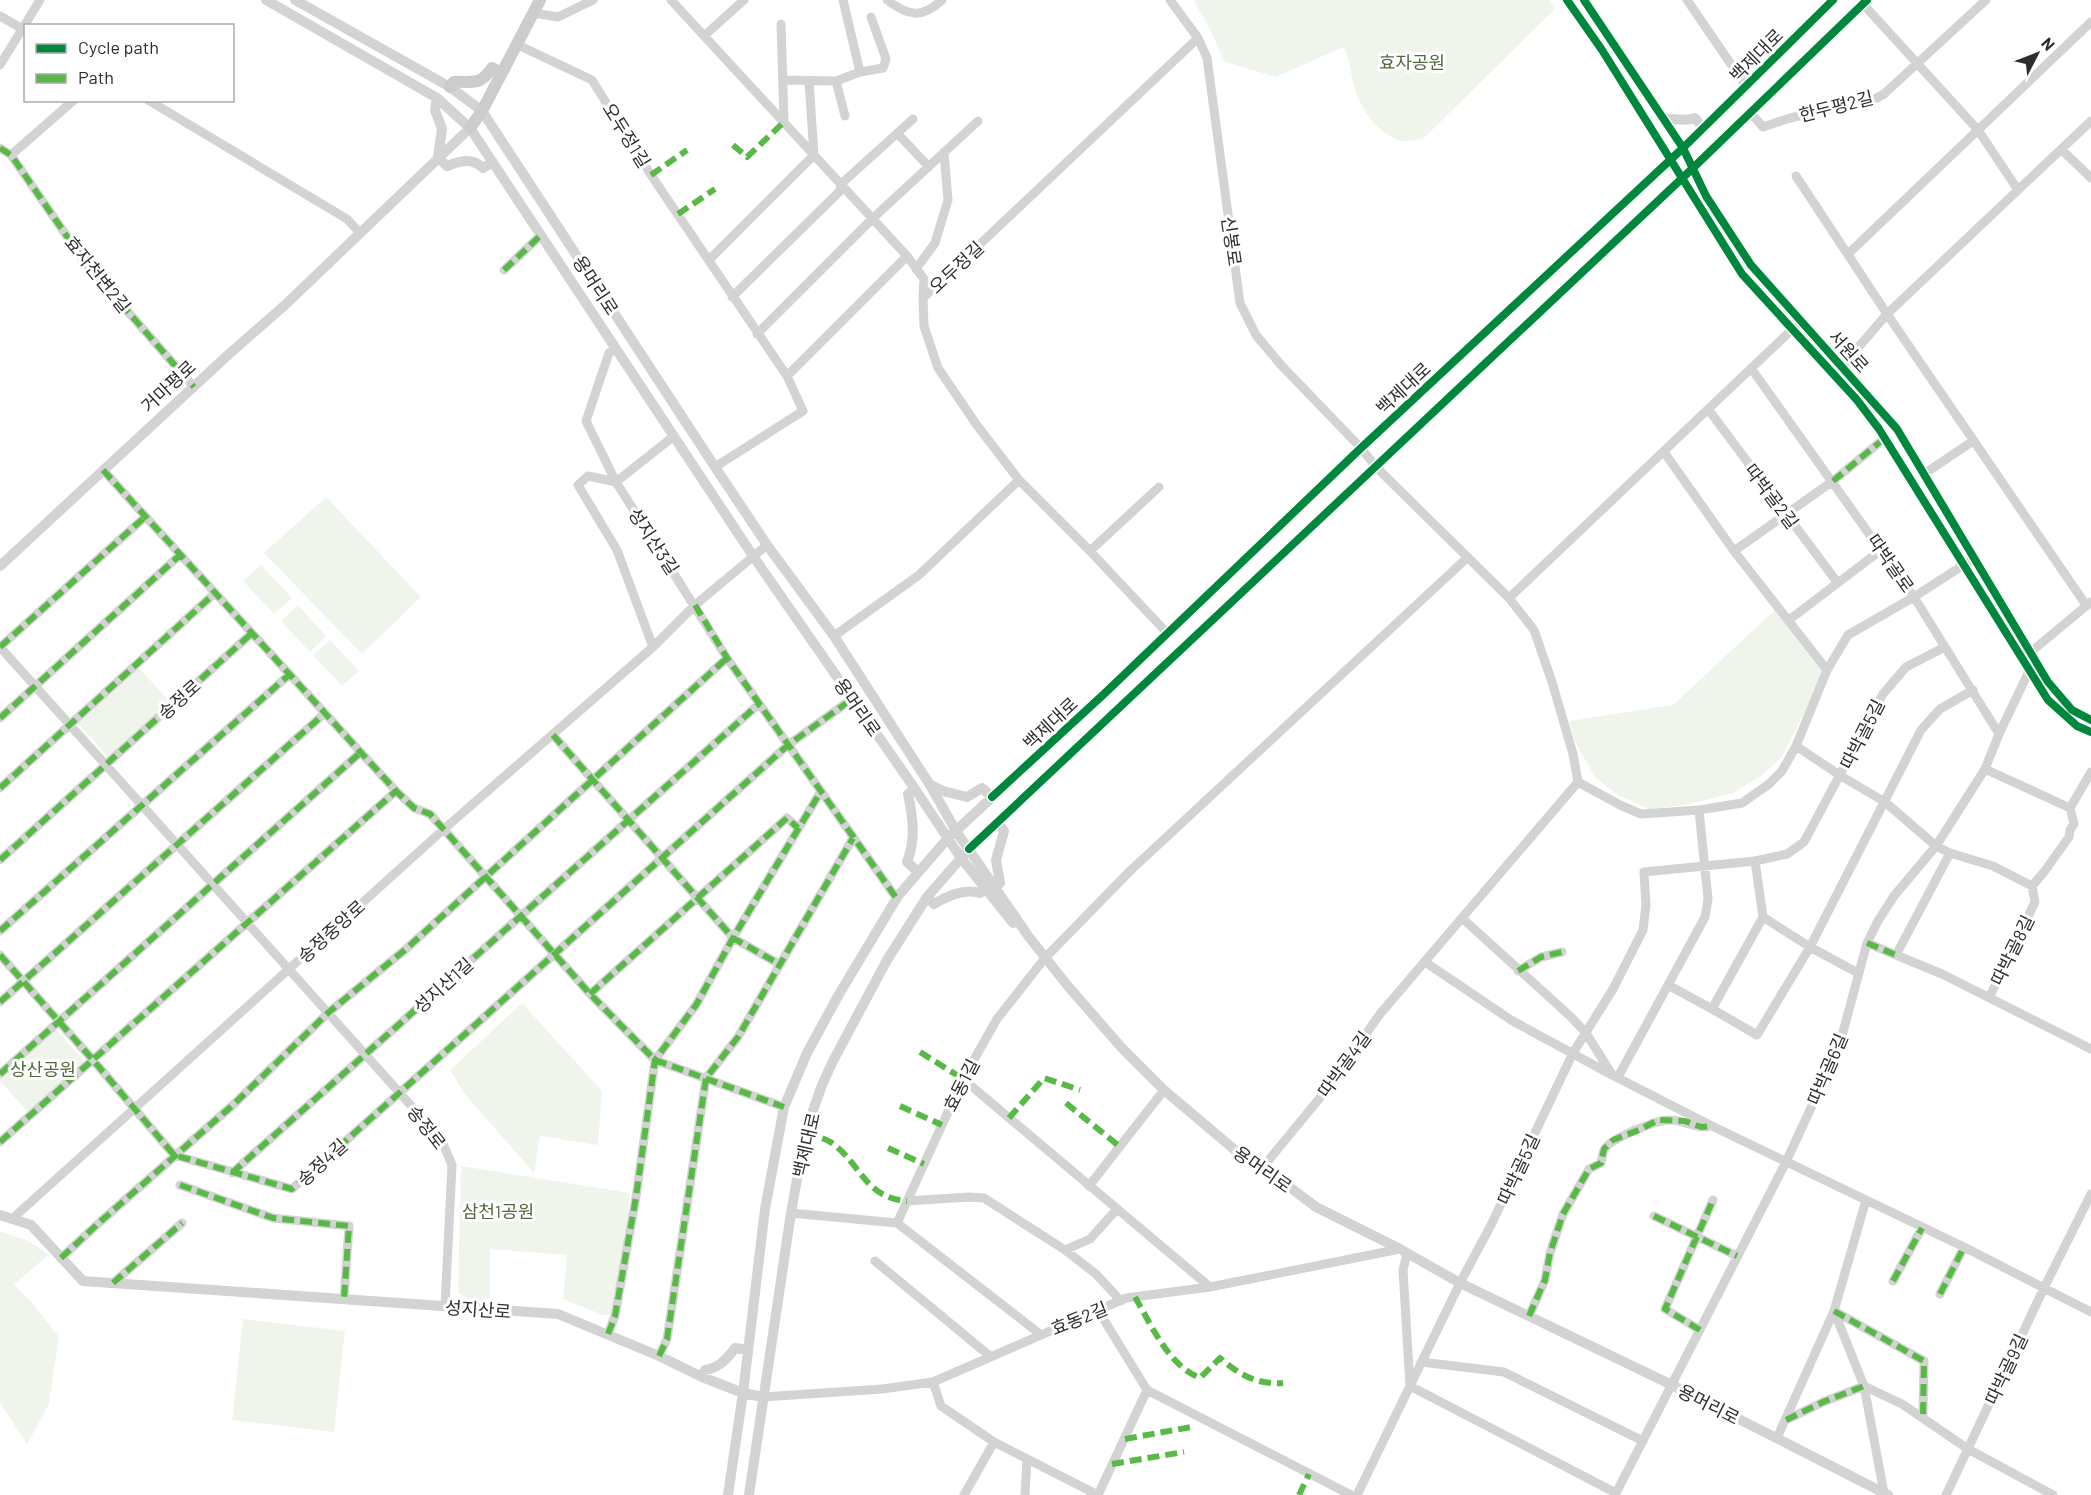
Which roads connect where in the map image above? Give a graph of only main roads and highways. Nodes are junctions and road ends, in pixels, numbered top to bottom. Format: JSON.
{"nodes":[{"id":1,"x":540,"y":0,"type":"edge"},
{"id":2,"x":501,"y":73,"type":"junction"},
{"id":3,"x":450,"y":87,"type":"road end"},
{"id":4,"x":470,"y":128,"type":"road end"}],
"edges":[{"from":1,"to":2,"type":"main road","name":"거마평로"},
{"from":2,"to":3,"type":"main road"},
{"from":2,"to":4,"type":"main road","name":"거마평로"}]}
